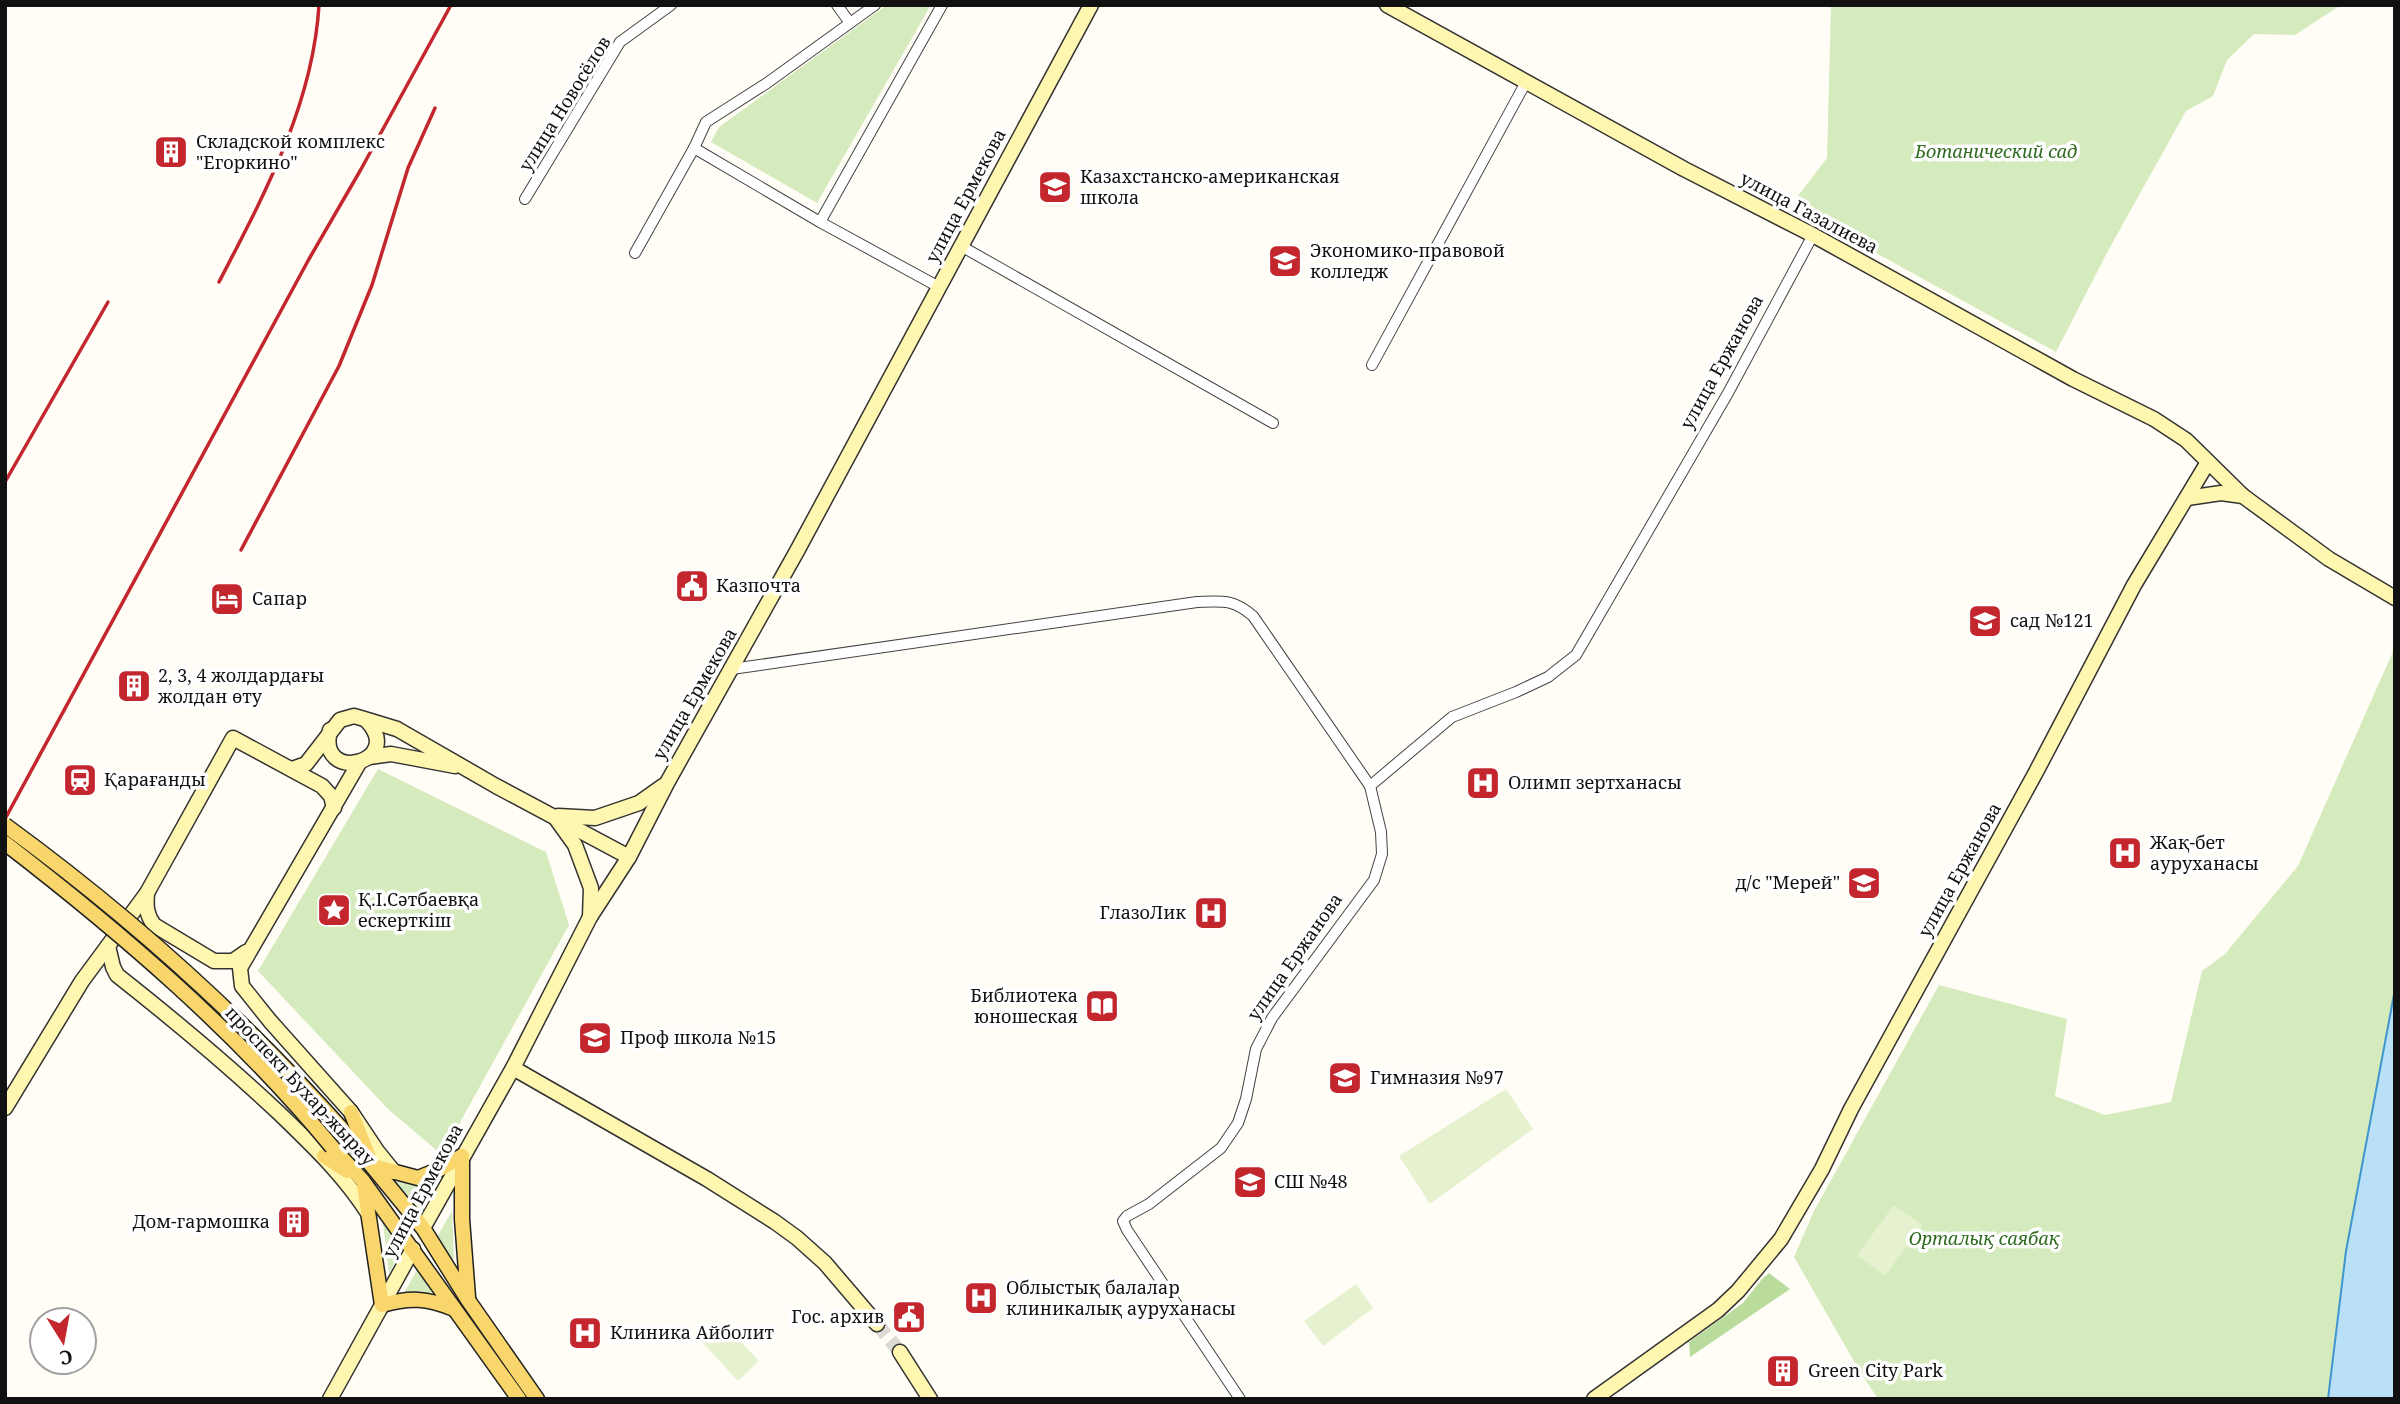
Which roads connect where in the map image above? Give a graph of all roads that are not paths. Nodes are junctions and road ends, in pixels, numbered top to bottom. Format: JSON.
{"nodes":[{"id":1,"x":671,"y":5,"type":"edge"},
{"id":2,"x":837,"y":5,"type":"edge"},
{"id":3,"x":875,"y":5,"type":"edge"},
{"id":4,"x":942,"y":5,"type":"edge"},
{"id":5,"x":1091,"y":5,"type":"edge"},
{"id":6,"x":1387,"y":5,"type":"edge"},
{"id":7,"x":850,"y":23,"type":"junction"},
{"id":8,"x":1526,"y":82,"type":"junction"},
{"id":9,"x":694,"y":148,"type":"junction"},
{"id":10,"x":526,"y":199,"type":"dead end"},
{"id":11,"x":820,"y":222,"type":"junction"},
{"id":12,"x":1813,"y":235,"type":"junction"},
{"id":13,"x":961,"y":246,"type":"junction"},
{"id":14,"x":635,"y":253,"type":"dead end"},
{"id":15,"x":939,"y":287,"type":"junction"},
{"id":16,"x":1372,"y":365,"type":"dead end"},
{"id":17,"x":1273,"y":423,"type":"dead end"},
{"id":18,"x":2208,"y":462,"type":"junction"},
{"id":19,"x":2243,"y":496,"type":"junction"},
{"id":20,"x":2187,"y":498,"type":"junction"},
{"id":21,"x":2395,"y":598,"type":"edge"},
{"id":22,"x":732,"y":669,"type":"junction"},
{"id":23,"x":367,"y":721,"type":"junction"},
{"id":24,"x":330,"y":730,"type":"junction"},
{"id":25,"x":364,"y":760,"type":"junction"},
{"id":26,"x":292,"y":769,"type":"junction"},
{"id":27,"x":467,"y":769,"type":"junction"},
{"id":28,"x":667,"y":783,"type":"junction"},
{"id":29,"x":1370,"y":786,"type":"junction"},
{"id":30,"x":334,"y":808,"type":"junction"},
{"id":31,"x":555,"y":816,"type":"junction"},
{"id":32,"x":5,"y":825,"type":"edge"},
{"id":33,"x":5,"y":843,"type":"edge"},
{"id":34,"x":629,"y":857,"type":"junction"},
{"id":35,"x":147,"y":893,"type":"junction"},
{"id":36,"x":590,"y":917,"type":"junction"},
{"id":37,"x":154,"y":925,"type":"junction"},
{"id":38,"x":120,"y":932,"type":"junction"},
{"id":39,"x":108,"y":946,"type":"junction"},
{"id":40,"x":249,"y":950,"type":"junction"},
{"id":41,"x":117,"y":975,"type":"junction"},
{"id":42,"x":82,"y":981,"type":"junction"},
{"id":43,"x":513,"y":1068,"type":"junction"},
{"id":44,"x":5,"y":1108,"type":"edge"},
{"id":45,"x":351,"y":1112,"type":"junction"},
{"id":46,"x":328,"y":1152,"type":"junction"},
{"id":47,"x":463,"y":1156,"type":"junction"},
{"id":48,"x":372,"y":1166,"type":"junction"},
{"id":49,"x":394,"y":1172,"type":"junction"},
{"id":50,"x":363,"y":1181,"type":"junction"},
{"id":51,"x":368,"y":1213,"type":"junction"},
{"id":52,"x":423,"y":1228,"type":"junction"},
{"id":53,"x":413,"y":1249,"type":"junction"},
{"id":54,"x":468,"y":1300,"type":"junction"},
{"id":55,"x":382,"y":1305,"type":"junction"},
{"id":56,"x":456,"y":1309,"type":"junction"},
{"id":57,"x":877,"y":1324,"type":"tunnel mouth"},
{"id":58,"x":900,"y":1352,"type":"tunnel mouth"},
{"id":59,"x":330,"y":1399,"type":"edge"},
{"id":60,"x":519,"y":1399,"type":"edge"},
{"id":61,"x":537,"y":1399,"type":"edge"},
{"id":62,"x":930,"y":1399,"type":"edge"},
{"id":63,"x":1240,"y":1399,"type":"edge"},
{"id":64,"x":1594,"y":1399,"type":"edge"}],
"edges":[{"from":1,"to":10,"type":"street","name":"улица Новосёлов"},
{"from":2,"to":7,"type":"street"},
{"from":3,"to":7,"type":"street"},
{"from":4,"to":11,"type":"street"},
{"from":5,"to":13,"type":"main road","name":"улица Ермекова"},
{"from":6,"to":8,"type":"main road","name":"улица Газалиева"},
{"from":7,"to":9,"type":"street"},
{"from":8,"to":12,"type":"main road","name":"улица Газалиева"},
{"from":8,"to":16,"type":"street"},
{"from":9,"to":11,"type":"street"},
{"from":9,"to":14,"type":"street"},
{"from":11,"to":15,"type":"street"},
{"from":12,"to":18,"type":"main road","name":"улица Газалиева"},
{"from":12,"to":29,"type":"street","name":"улица Ержанова"},
{"from":13,"to":15,"type":"main road","name":"улица Ермекова"},
{"from":13,"to":17,"type":"street"},
{"from":15,"to":22,"type":"main road","name":"улица Ермекова"},
{"from":18,"to":19,"type":"main road","name":"улица Газалиева"},
{"from":18,"to":20,"type":"main road","name":"улица Ержанова"},
{"from":19,"to":20,"type":"main road"},
{"from":19,"to":21,"type":"main road","name":"улица Газалиева"},
{"from":20,"to":64,"type":"main road","name":"улица Ержанова"},
{"from":22,"to":28,"type":"main road","name":"улица Ермекова"},
{"from":22,"to":29,"type":"street","name":"улица Ержанова"},
{"from":23,"to":24,"type":"main road"},
{"from":23,"to":25,"type":"main road"},
{"from":23,"to":27,"type":"main road"},
{"from":24,"to":25,"type":"main road"},
{"from":24,"to":26,"type":"main road"},
{"from":25,"to":27,"type":"main road"},
{"from":25,"to":30,"type":"main road"},
{"from":26,"to":30,"type":"main road"},
{"from":26,"to":35,"type":"main road"},
{"from":27,"to":31,"type":"main road"},
{"from":28,"to":31,"type":"main road"},
{"from":28,"to":34,"type":"main road","name":"улица Ермекова"},
{"from":29,"to":63,"type":"street","name":"улица Ержанова"},
{"from":30,"to":40,"type":"main road"},
{"from":31,"to":34,"type":"main road"},
{"from":31,"to":36,"type":"main road"},
{"from":32,"to":48,"type":"main road","name":"проспект Бухар-жырау","bridge":true},
{"from":33,"to":46,"type":"main road","name":"проспект Бухар-жырау","bridge":true},
{"from":34,"to":36,"type":"main road","name":"улица Ермекова"},
{"from":35,"to":37,"type":"main road"},
{"from":35,"to":38,"type":"main road"},
{"from":36,"to":43,"type":"main road","name":"улица Ермекова"},
{"from":37,"to":38,"type":"main road"},
{"from":37,"to":40,"type":"main road"},
{"from":38,"to":39,"type":"main road"},
{"from":39,"to":41,"type":"main road"},
{"from":39,"to":42,"type":"main road"},
{"from":40,"to":45,"type":"main road"},
{"from":41,"to":42,"type":"main road"},
{"from":41,"to":46,"type":"main road"},
{"from":42,"to":44,"type":"main road"},
{"from":43,"to":47,"type":"main road","name":"улица Ермекова"},
{"from":43,"to":57,"type":"main road"},
{"from":45,"to":48,"type":"main road"},
{"from":45,"to":49,"type":"main road"},
{"from":46,"to":50,"type":"main road","name":"проспект Бухар-жырау"},
{"from":46,"to":51,"type":"main road"},
{"from":47,"to":49,"type":"main road"},
{"from":47,"to":52,"type":"main road","name":"улица Ермекова"},
{"from":47,"to":54,"type":"main road"},
{"from":48,"to":49,"type":"main road"},
{"from":48,"to":52,"type":"main road","name":"проспект Бухар-жырау"},
{"from":50,"to":51,"type":"main road"},
{"from":50,"to":53,"type":"main road","name":"проспект Бухар-жырау"},
{"from":51,"to":55,"type":"main road"},
{"from":52,"to":53,"type":"main road","name":"улица Ермекова"},
{"from":52,"to":54,"type":"main road","name":"проспект Бухар-жырау"},
{"from":53,"to":55,"type":"main road","name":"улица Ермекова"},
{"from":53,"to":56,"type":"main road","name":"проспект Бухар-жырау"},
{"from":54,"to":61,"type":"main road","name":"проспект Бухар-жырау"},
{"from":55,"to":56,"type":"main road"},
{"from":55,"to":59,"type":"main road","name":"улица Ермекова"},
{"from":56,"to":60,"type":"main road","name":"проспект Бухар-жырау"},
{"from":58,"to":62,"type":"main road"}]}
